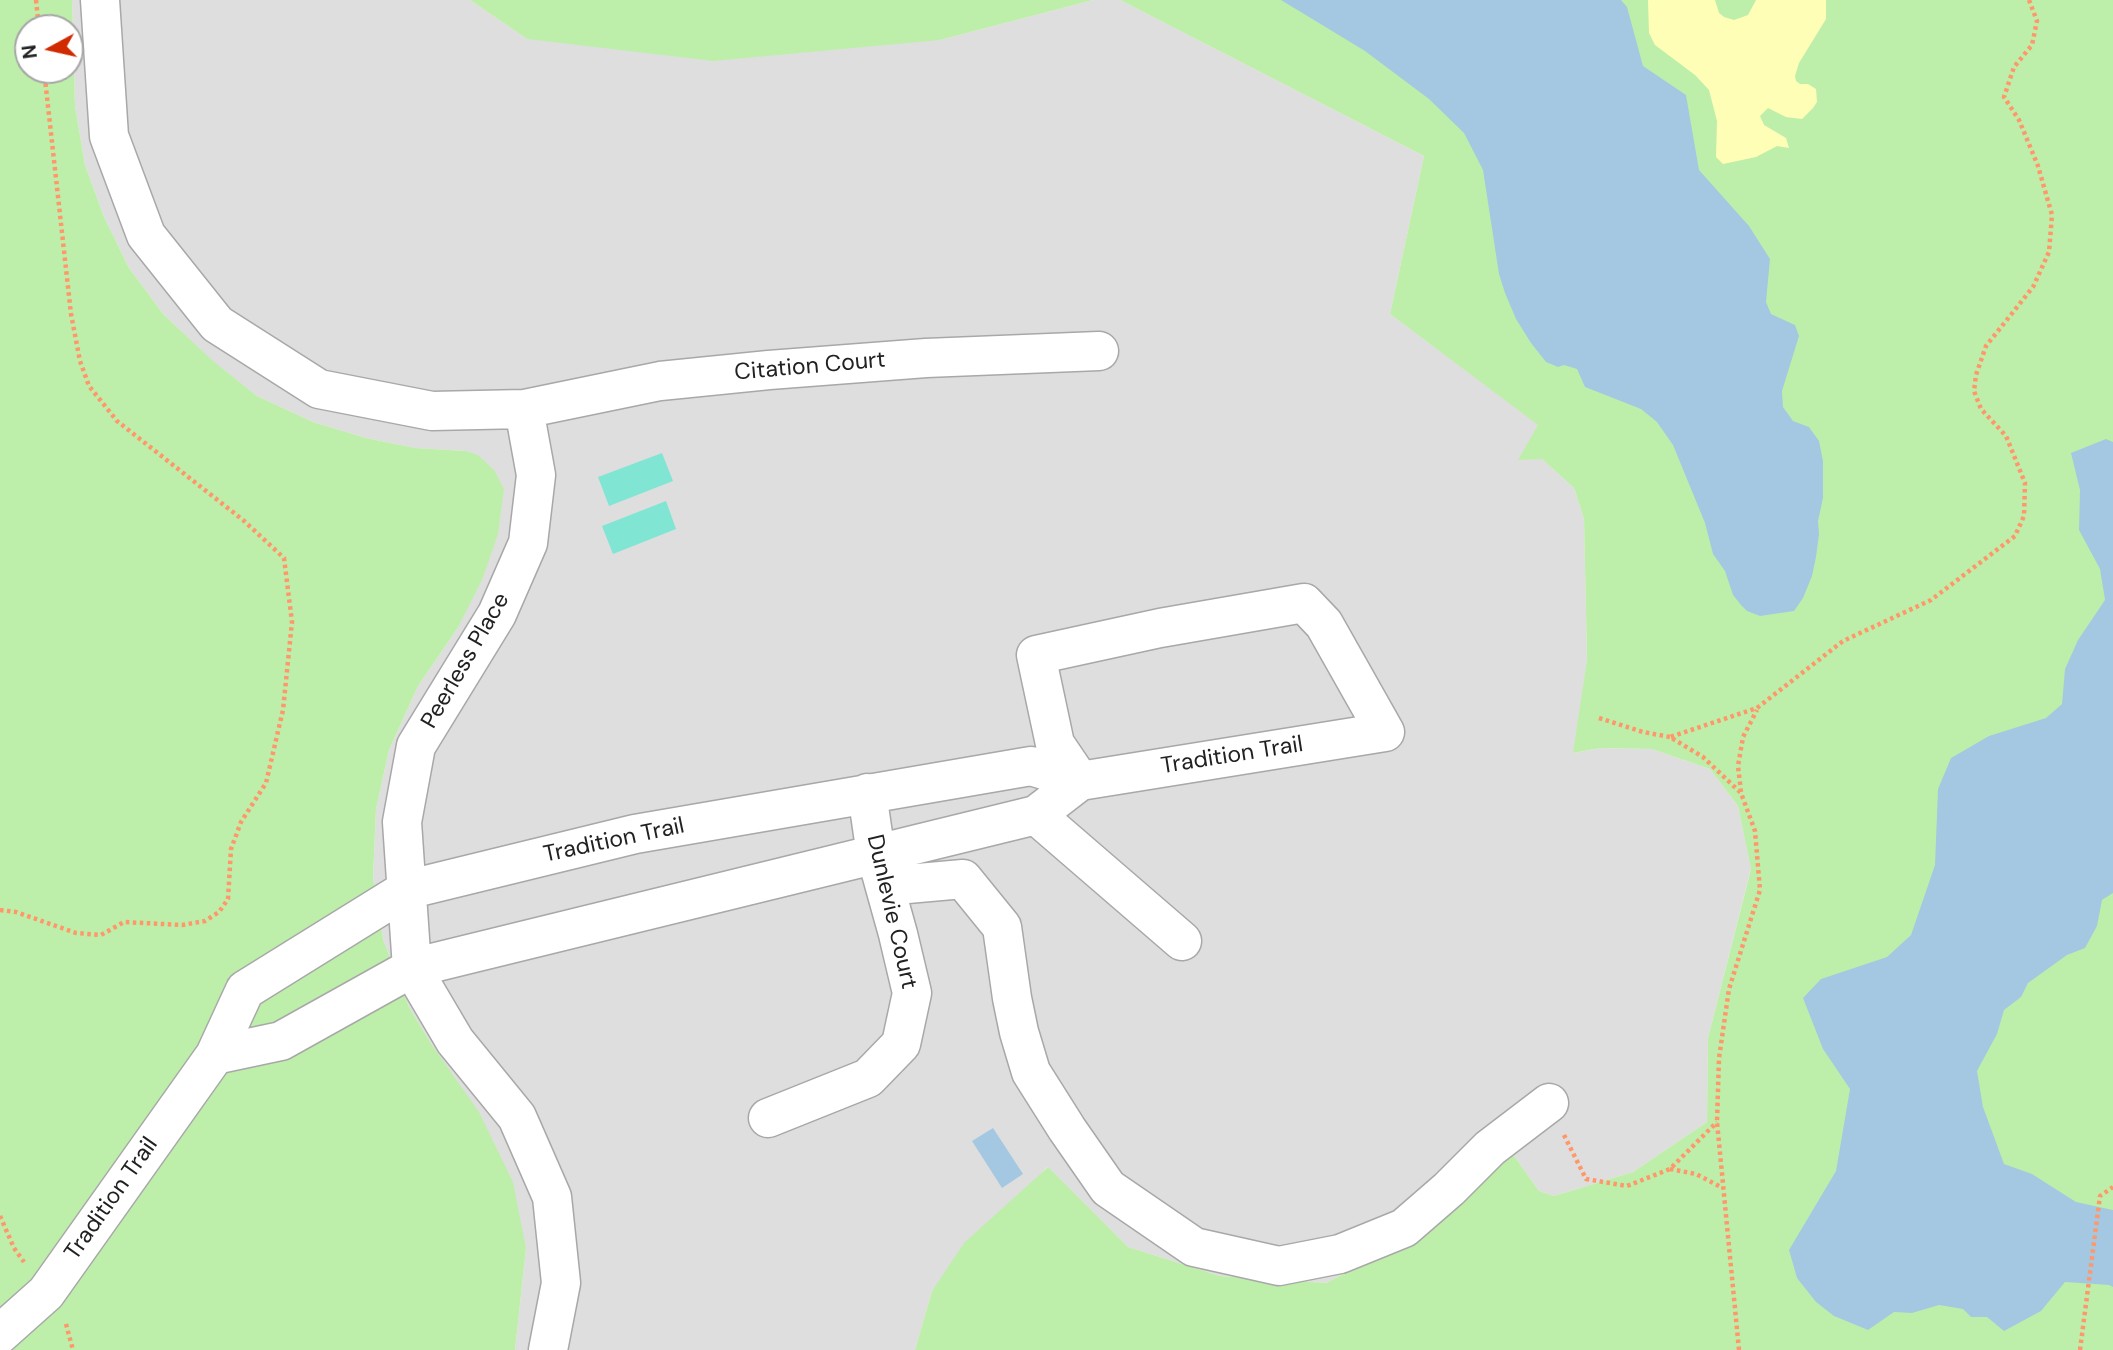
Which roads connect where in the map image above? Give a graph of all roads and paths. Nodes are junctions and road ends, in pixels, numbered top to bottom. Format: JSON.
{"nodes":[{"id":1,"x":100,"y":0,"type":"edge"},
{"id":2,"x":2029,"y":0,"type":"edge"},
{"id":3,"x":46,"y":84,"type":"edge"},
{"id":4,"x":1099,"y":351,"type":"dead end"},
{"id":5,"x":524,"y":409,"type":"junction"},
{"id":6,"x":1757,"y":708,"type":"junction"},
{"id":7,"x":1599,"y":718,"type":"dead end"},
{"id":8,"x":1670,"y":737,"type":"junction"},
{"id":9,"x":1080,"y":781,"type":"junction"},
{"id":10,"x":867,"y":793,"type":"junction"},
{"id":11,"x":1741,"y":793,"type":"junction"},
{"id":12,"x":1036,"y":815,"type":"junction"},
{"id":13,"x":881,"y":871,"type":"junction"},
{"id":14,"x":406,"y":890,"type":"junction"},
{"id":15,"x":0,"y":910,"type":"edge"},
{"id":16,"x":1182,"y":941,"type":"dead end"},
{"id":17,"x":412,"y":968,"type":"junction"},
{"id":18,"x":215,"y":1055,"type":"junction"},
{"id":19,"x":1549,"y":1103,"type":"joint"},
{"id":20,"x":768,"y":1118,"type":"dead end"},
{"id":21,"x":1717,"y":1122,"type":"junction"},
{"id":22,"x":1670,"y":1169,"type":"junction"},
{"id":23,"x":1722,"y":1187,"type":"junction"},
{"id":24,"x":2113,"y":1187,"type":"edge"},
{"id":25,"x":0,"y":1334,"type":"edge"},
{"id":26,"x":548,"y":1350,"type":"edge"},
{"id":27,"x":1739,"y":1350,"type":"edge"},
{"id":28,"x":2080,"y":1350,"type":"edge"}],
"edges":[{"from":1,"to":5,"type":"street"},
{"from":2,"to":6,"type":"path"},
{"from":3,"to":15,"type":"path"},
{"from":4,"to":5,"type":"street","name":"Citation Court"},
{"from":5,"to":14,"type":"street","name":"Peerless Place"},
{"from":6,"to":8,"type":"path"},
{"from":6,"to":11,"type":"path"},
{"from":7,"to":8,"type":"path"},
{"from":8,"to":11,"type":"path"},
{"from":9,"to":9,"type":"street","name":"Tradition Trail"},
{"from":9,"to":10,"type":"street","name":"Tradition Trail"},
{"from":9,"to":12,"type":"street","name":"Tradition Trail"},
{"from":10,"to":13,"type":"street","name":"Dunlevie Court"},
{"from":10,"to":14,"type":"street","name":"Tradition Trail"},
{"from":11,"to":21,"type":"path"},
{"from":12,"to":13,"type":"street","name":"Tradition Trail"},
{"from":12,"to":16,"type":"street"},
{"from":13,"to":17,"type":"street","name":"Tradition Trail"},
{"from":13,"to":19,"type":"street"},
{"from":13,"to":20,"type":"street","name":"Dunlevie Court"},
{"from":14,"to":17,"type":"street","name":"Peerless Place"},
{"from":14,"to":18,"type":"street","name":"Tradition Trail"},
{"from":17,"to":18,"type":"street","name":"Tradition Trail"},
{"from":17,"to":26,"type":"street"},
{"from":18,"to":25,"type":"street","name":"Tradition Trail"},
{"from":19,"to":22,"type":"path"},
{"from":21,"to":22,"type":"path"},
{"from":21,"to":23,"type":"path"},
{"from":22,"to":23,"type":"path"},
{"from":23,"to":27,"type":"path"},
{"from":24,"to":28,"type":"path"}]}
